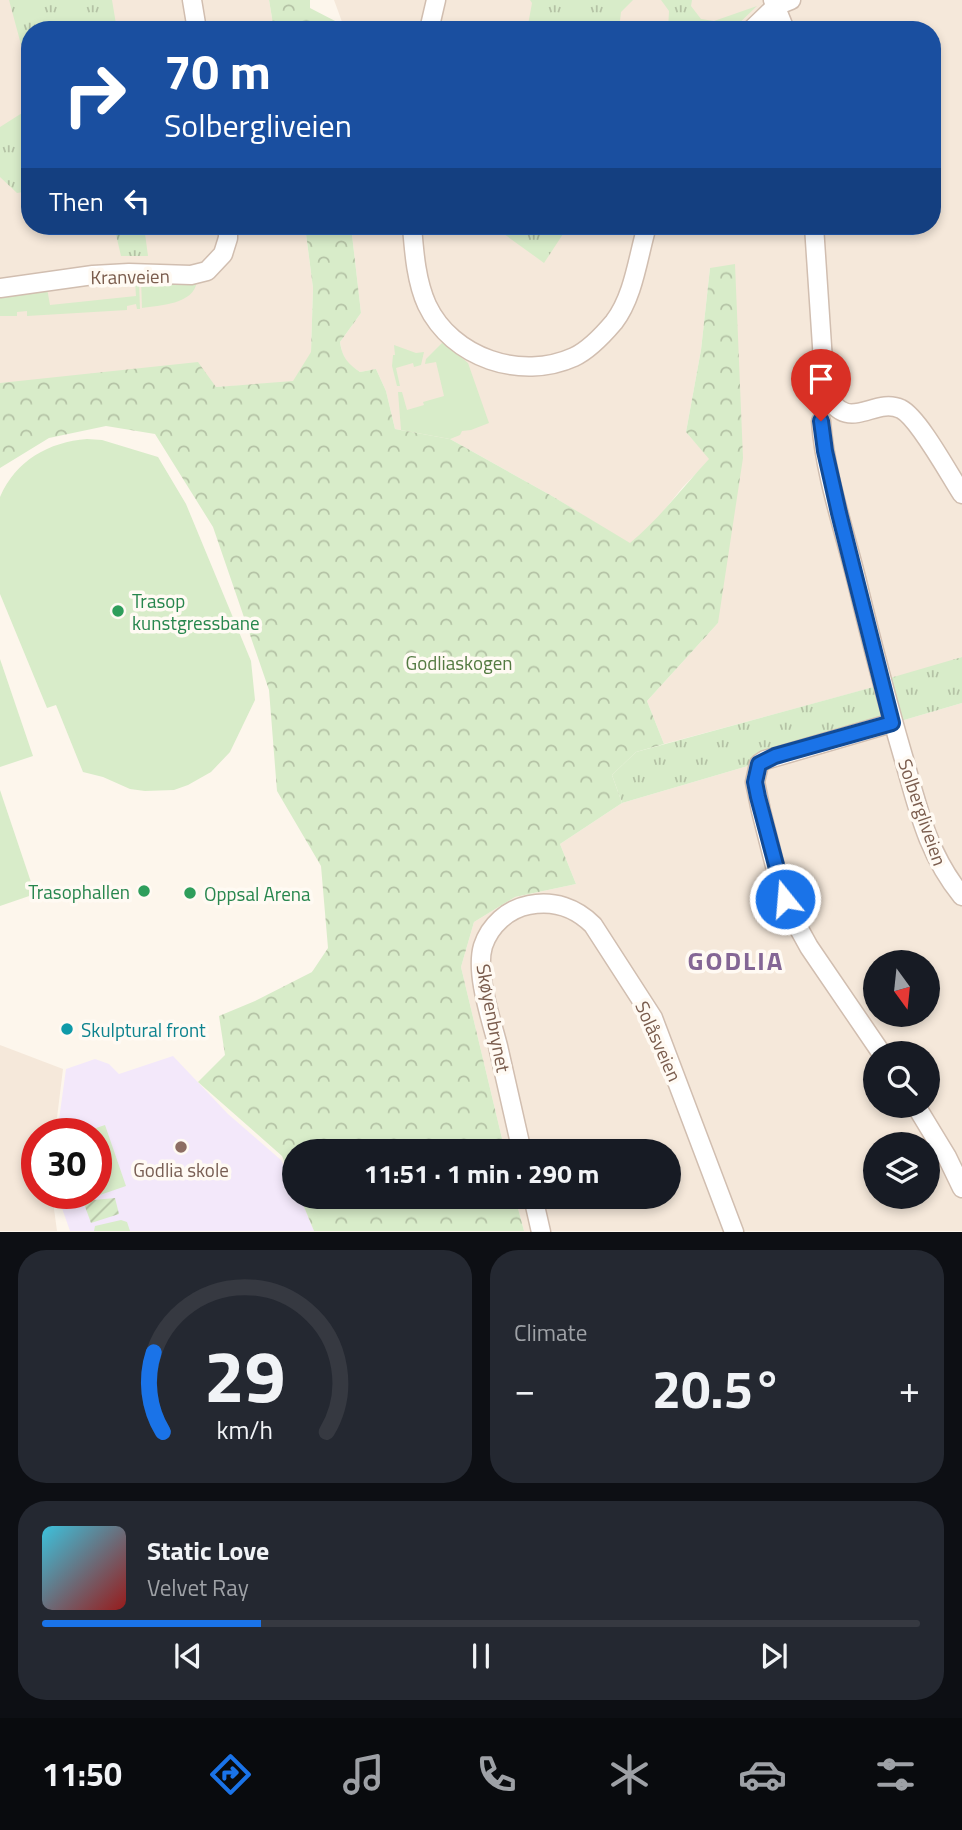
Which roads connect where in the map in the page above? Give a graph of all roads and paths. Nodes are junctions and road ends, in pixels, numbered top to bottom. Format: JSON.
{"nodes":[{"id":1,"x":192,"y":0,"type":"edge"},
{"id":2,"x":436,"y":0,"type":"edge"},
{"id":3,"x":780,"y":2,"type":"edge"},
{"id":4,"x":196,"y":21,"type":"edge"},
{"id":5,"x":431,"y":21,"type":"edge"},
{"id":6,"x":760,"y":21,"type":"edge"},
{"id":7,"x":783,"y":21,"type":"edge"},
{"id":8,"x":228,"y":235,"type":"edge"},
{"id":9,"x":413,"y":235,"type":"edge"},
{"id":10,"x":644,"y":235,"type":"edge"},
{"id":11,"x":815,"y":235,"type":"edge"},
{"id":12,"x":0,"y":288,"type":"edge"},
{"id":13,"x":821,"y":421,"type":"dead end"},
{"id":14,"x":962,"y":494,"type":"edge"},
{"id":15,"x":892,"y":723,"type":"junction"},
{"id":16,"x":962,"y":896,"type":"edge"},
{"id":17,"x":528,"y":905,"type":"joint"},
{"id":18,"x":873,"y":1041,"type":"edge"},
{"id":19,"x":923,"y":1118,"type":"edge"},
{"id":20,"x":519,"y":1139,"type":"edge"},
{"id":21,"x":962,"y":1188,"type":"edge"},
{"id":22,"x":536,"y":1209,"type":"edge"},
{"id":23,"x":541,"y":1231,"type":"edge"},
{"id":24,"x":734,"y":1231,"type":"edge"}],
"edges":[{"from":1,"to":4,"type":"street"},
{"from":2,"to":5,"type":"street"},
{"from":3,"to":6,"type":"street"},
{"from":3,"to":7,"type":"street"},
{"from":8,"to":12,"type":"street","name":"Kranveien"},
{"from":9,"to":10,"type":"street"},
{"from":11,"to":14,"type":"street"},
{"from":13,"to":15,"type":"street","name":"Solbergliveien"},
{"from":15,"to":16,"type":"street","name":"Solbergliveien"},
{"from":15,"to":18,"type":"street"},
{"from":17,"to":20,"type":"street","name":"Skøyenbrynet"},
{"from":17,"to":24,"type":"street","name":"Solåsveien"},
{"from":19,"to":21,"type":"street"},
{"from":22,"to":23,"type":"street"}]}
